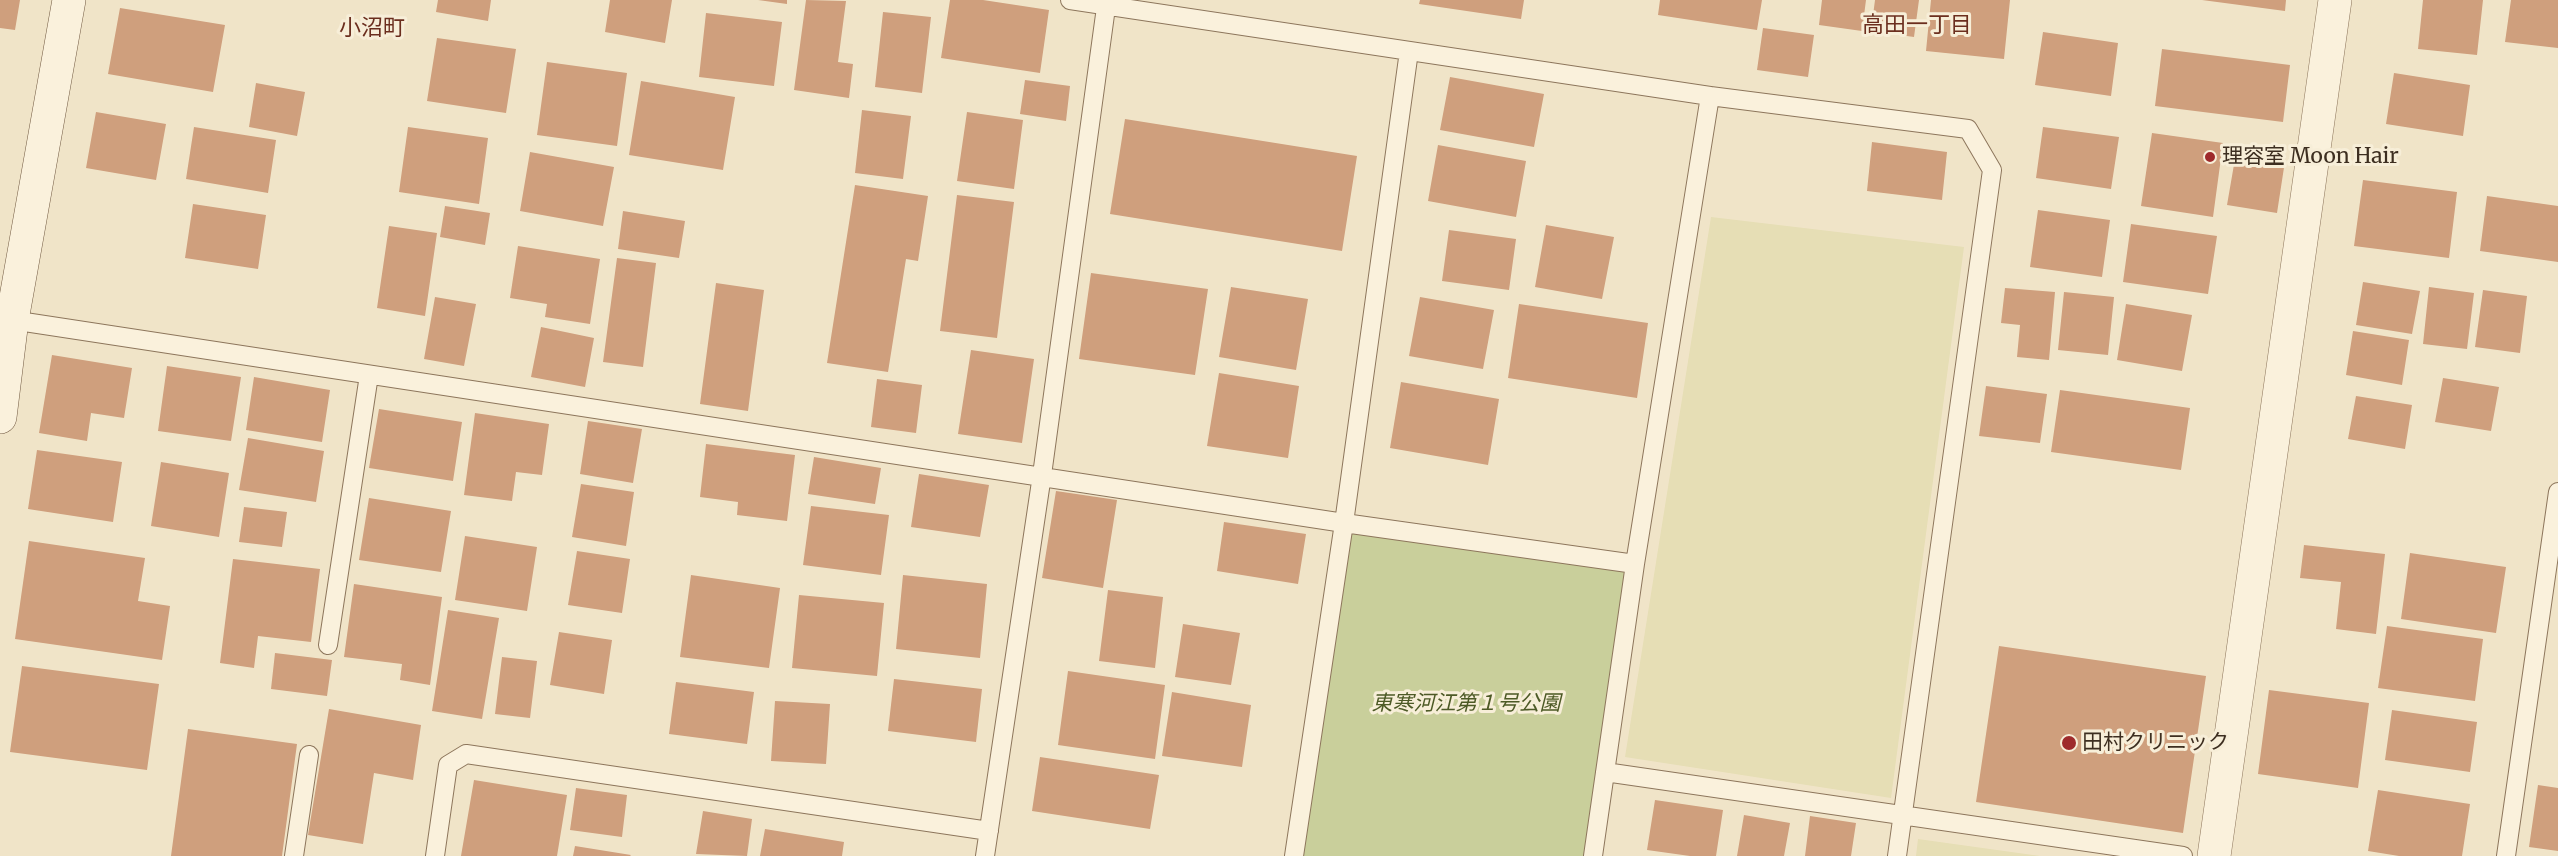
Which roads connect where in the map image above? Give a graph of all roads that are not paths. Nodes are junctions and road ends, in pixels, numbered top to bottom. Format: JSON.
{"nodes":[{"id":1,"x":69,"y":0,"type":"edge"},
{"id":2,"x":1070,"y":0,"type":"edge"},
{"id":3,"x":2335,"y":0,"type":"edge"},
{"id":4,"x":1107,"y":3,"type":"edge"},
{"id":5,"x":1409,"y":51,"type":"junction"},
{"id":6,"x":1710,"y":96,"type":"junction"},
{"id":7,"x":6,"y":319,"type":"edge"},
{"id":8,"x":369,"y":375,"type":"junction"},
{"id":9,"x":0,"y":417,"type":"edge"},
{"id":10,"x":1042,"y":475,"type":"junction"},
{"id":11,"x":2558,"y":492,"type":"edge"},
{"id":12,"x":1344,"y":522,"type":"junction"},
{"id":13,"x":1635,"y":564,"type":"junction"},
{"id":14,"x":328,"y":645,"type":"dead end"},
{"id":15,"x":309,"y":755,"type":"dead end"},
{"id":16,"x":1605,"y":772,"type":"junction"},
{"id":17,"x":1903,"y":816,"type":"junction"},
{"id":18,"x":989,"y":831,"type":"junction"},
{"id":19,"x":294,"y":856,"type":"edge"},
{"id":20,"x":435,"y":856,"type":"edge"},
{"id":21,"x":985,"y":856,"type":"edge"},
{"id":22,"x":1294,"y":856,"type":"edge"},
{"id":23,"x":1593,"y":856,"type":"edge"},
{"id":24,"x":1897,"y":856,"type":"edge"},
{"id":25,"x":2183,"y":856,"type":"edge"},
{"id":26,"x":2214,"y":856,"type":"edge"},
{"id":27,"x":2506,"y":856,"type":"edge"}],
"edges":[{"from":1,"to":7,"type":"street"},
{"from":2,"to":4,"type":"lane"},
{"from":3,"to":26,"type":"street"},
{"from":4,"to":5,"type":"lane"},
{"from":4,"to":10,"type":"lane"},
{"from":5,"to":6,"type":"lane"},
{"from":5,"to":12,"type":"lane"},
{"from":6,"to":13,"type":"lane"},
{"from":6,"to":17,"type":"lane"},
{"from":7,"to":8,"type":"lane"},
{"from":7,"to":9,"type":"street"},
{"from":8,"to":10,"type":"lane"},
{"from":8,"to":14,"type":"lane"},
{"from":10,"to":12,"type":"lane"},
{"from":10,"to":18,"type":"lane"},
{"from":11,"to":27,"type":"lane"},
{"from":12,"to":13,"type":"lane"},
{"from":12,"to":22,"type":"lane"},
{"from":13,"to":16,"type":"lane"},
{"from":15,"to":19,"type":"lane"},
{"from":16,"to":17,"type":"lane"},
{"from":16,"to":23,"type":"lane"},
{"from":17,"to":24,"type":"lane"},
{"from":17,"to":25,"type":"lane"},
{"from":18,"to":20,"type":"lane"},
{"from":18,"to":21,"type":"lane"}]}
